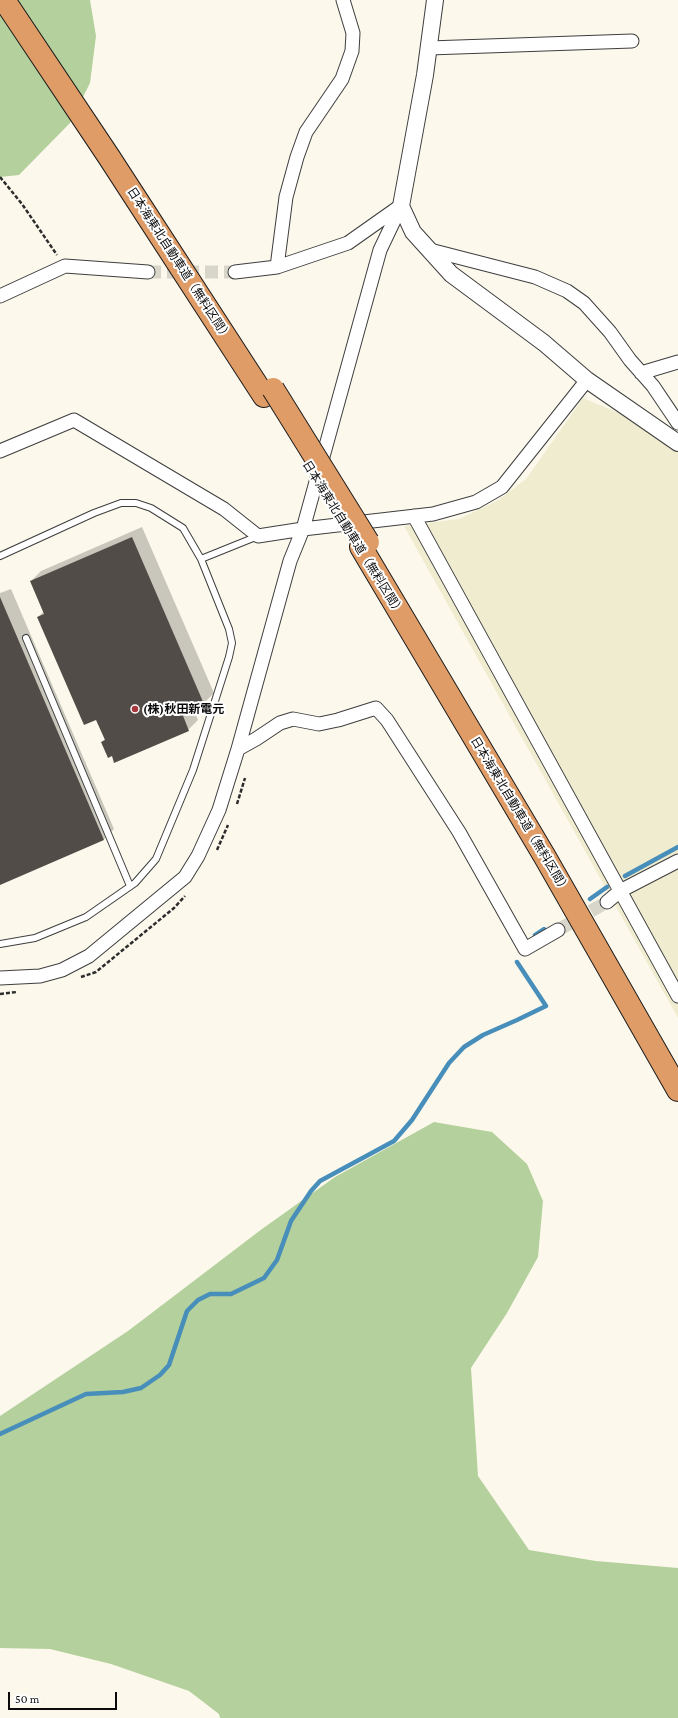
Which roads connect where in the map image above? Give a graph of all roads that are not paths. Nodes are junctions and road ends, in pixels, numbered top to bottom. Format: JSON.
{"nodes":[{"id":1,"x":4,"y":0,"type":"edge"},
{"id":2,"x":21,"y":0,"type":"edge"},
{"id":3,"x":343,"y":0,"type":"edge"},
{"id":4,"x":435,"y":0,"type":"edge"},
{"id":5,"x":632,"y":41,"type":"dead end"},
{"id":6,"x":428,"y":48,"type":"junction"},
{"id":7,"x":401,"y":206,"type":"junction"},
{"id":8,"x":430,"y":250,"type":"junction"},
{"id":9,"x":277,"y":267,"type":"junction"},
{"id":10,"x":148,"y":272,"type":"tunnel mouth"},
{"id":11,"x":235,"y":272,"type":"tunnel mouth"},
{"id":12,"x":0,"y":296,"type":"edge"},
{"id":13,"x":678,"y":362,"type":"edge"},
{"id":14,"x":641,"y":373,"type":"junction"},
{"id":15,"x":587,"y":380,"type":"junction"},
{"id":16,"x":269,"y":393,"type":"junction"},
{"id":17,"x":678,"y":423,"type":"edge"},
{"id":18,"x":678,"y":443,"type":"edge"},
{"id":19,"x":0,"y":451,"type":"edge"},
{"id":20,"x":414,"y":516,"type":"junction"},
{"id":21,"x":304,"y":529,"type":"junction"},
{"id":22,"x":258,"y":536,"type":"junction"},
{"id":23,"x":365,"y":545,"type":"junction"},
{"id":24,"x":0,"y":556,"type":"edge"},
{"id":25,"x":201,"y":559,"type":"junction"},
{"id":26,"x":26,"y":638,"type":"dead end"},
{"id":27,"x":238,"y":748,"type":"junction"},
{"id":28,"x":678,"y":861,"type":"edge"},
{"id":29,"x":130,"y":886,"type":"junction"},
{"id":30,"x":620,"y":891,"type":"junction"},
{"id":31,"x":607,"y":902,"type":"tunnel mouth"},
{"id":32,"x":558,"y":930,"type":"tunnel mouth"},
{"id":33,"x":0,"y":944,"type":"edge"},
{"id":34,"x":0,"y":978,"type":"edge"},
{"id":35,"x":678,"y":996,"type":"edge"},
{"id":36,"x":678,"y":1064,"type":"edge"},
{"id":37,"x":678,"y":1090,"type":"edge"}],
"edges":[{"from":1,"to":16,"type":"highway","name":"日本海東北自動車道（無料区間）"},
{"from":2,"to":16,"type":"highway","name":"日本海東北自動車道（無料区間）"},
{"from":3,"to":9,"type":"street"},
{"from":4,"to":6,"type":"street"},
{"from":5,"to":6,"type":"street"},
{"from":6,"to":7,"type":"street"},
{"from":7,"to":8,"type":"street"},
{"from":7,"to":9,"type":"street"},
{"from":7,"to":21,"type":"street"},
{"from":8,"to":14,"type":"street"},
{"from":8,"to":15,"type":"street"},
{"from":9,"to":11,"type":"street"},
{"from":10,"to":12,"type":"street"},
{"from":13,"to":14,"type":"street"},
{"from":14,"to":17,"type":"street"},
{"from":15,"to":18,"type":"street"},
{"from":15,"to":20,"type":"street"},
{"from":16,"to":23,"type":"highway","name":"日本海東北自動車道（無料区間）","bridge":true},
{"from":19,"to":22,"type":"street"},
{"from":20,"to":21,"type":"street"},
{"from":20,"to":30,"type":"street"},
{"from":21,"to":22,"type":"street"},
{"from":21,"to":27,"type":"street"},
{"from":22,"to":25,"type":"lane"},
{"from":23,"to":36,"type":"highway","name":"日本海東北自動車道（無料区間）"},
{"from":23,"to":37,"type":"highway","name":"日本海東北自動車道（無料区間）"},
{"from":24,"to":25,"type":"lane"},
{"from":25,"to":29,"type":"lane"},
{"from":26,"to":29,"type":"lane"},
{"from":27,"to":32,"type":"street"},
{"from":27,"to":34,"type":"street"},
{"from":28,"to":30,"type":"street"},
{"from":29,"to":33,"type":"lane"},
{"from":30,"to":31,"type":"street"},
{"from":30,"to":35,"type":"street"}]}
